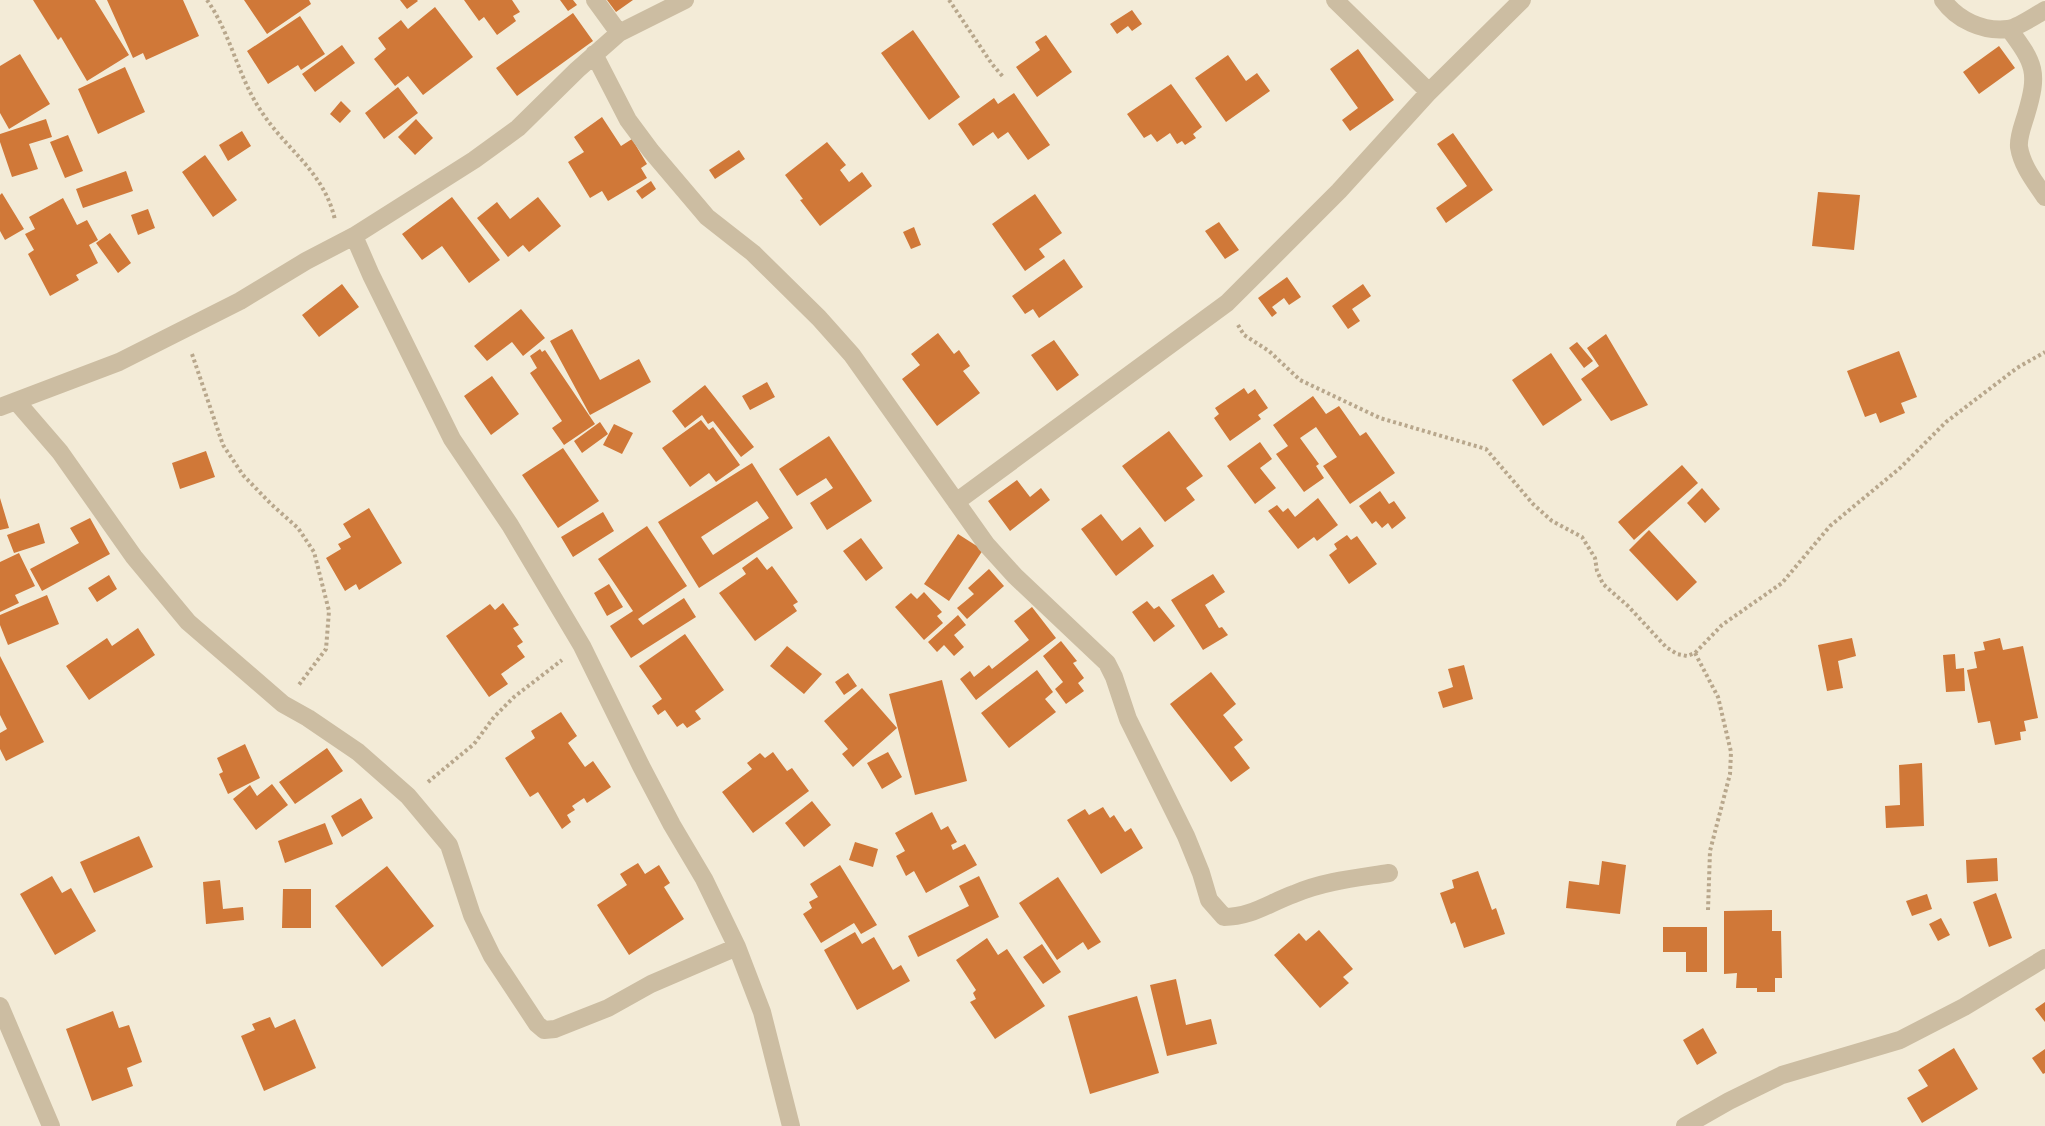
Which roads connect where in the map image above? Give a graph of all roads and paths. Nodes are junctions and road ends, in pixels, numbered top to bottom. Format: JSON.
{"nodes":[{"id":1,"x":207,"y":0,"type":"edge"},
{"id":2,"x":594,"y":0,"type":"edge"},
{"id":3,"x":685,"y":0,"type":"edge"},
{"id":4,"x":949,"y":0,"type":"edge"},
{"id":5,"x":1335,"y":0,"type":"edge"},
{"id":6,"x":1522,"y":0,"type":"edge"},
{"id":7,"x":1943,"y":0,"type":"edge"},
{"id":8,"x":2045,"y":10,"type":"edge"},
{"id":9,"x":2009,"y":29,"type":"junction"},
{"id":10,"x":619,"y":33,"type":"junction"},
{"id":11,"x":594,"y":54,"type":"junction"},
{"id":12,"x":1004,"y":78,"type":"dead end"},
{"id":13,"x":1429,"y":92,"type":"junction"},
{"id":14,"x":2045,"y":197,"type":"edge"},
{"id":15,"x":347,"y":239,"type":"junction"},
{"id":16,"x":1227,"y":303,"type":"junction"},
{"id":17,"x":186,"y":330,"type":"junction"},
{"id":18,"x":2045,"y":351,"type":"edge"},
{"id":19,"x":8,"y":404,"type":"edge"},
{"id":20,"x":956,"y":502,"type":"junction"},
{"id":21,"x":582,"y":646,"type":"junction"},
{"id":22,"x":1695,"y":653,"type":"junction"},
{"id":23,"x":283,"y":704,"type":"junction"},
{"id":24,"x":408,"y":796,"type":"junction"},
{"id":25,"x":1389,"y":873,"type":"dead end"},
{"id":26,"x":1708,"y":910,"type":"dead end"},
{"id":27,"x":737,"y":947,"type":"junction"},
{"id":28,"x":2045,"y":958,"type":"edge"},
{"id":29,"x":0,"y":1006,"type":"edge"},
{"id":30,"x":51,"y":1126,"type":"edge"},
{"id":31,"x":790,"y":1126,"type":"edge"},
{"id":32,"x":1685,"y":1126,"type":"edge"}],
"edges":[{"from":1,"to":15,"type":"path"},
{"from":2,"to":10,"type":"street"},
{"from":3,"to":10,"type":"street"},
{"from":4,"to":12,"type":"path"},
{"from":5,"to":13,"type":"street"},
{"from":6,"to":13,"type":"street"},
{"from":7,"to":9,"type":"street"},
{"from":8,"to":9,"type":"street"},
{"from":9,"to":14,"type":"street"},
{"from":10,"to":11,"type":"street"},
{"from":11,"to":15,"type":"street"},
{"from":11,"to":20,"type":"street"},
{"from":13,"to":16,"type":"street"},
{"from":15,"to":17,"type":"street"},
{"from":15,"to":21,"type":"street"},
{"from":16,"to":20,"type":"street"},
{"from":16,"to":22,"type":"path"},
{"from":17,"to":19,"type":"street"},
{"from":17,"to":23,"type":"path"},
{"from":18,"to":22,"type":"path"},
{"from":19,"to":23,"type":"street"},
{"from":20,"to":25,"type":"street"},
{"from":21,"to":24,"type":"path"},
{"from":21,"to":27,"type":"street"},
{"from":22,"to":26,"type":"path"},
{"from":23,"to":24,"type":"street"},
{"from":24,"to":27,"type":"street"},
{"from":27,"to":31,"type":"street"},
{"from":28,"to":32,"type":"street"},
{"from":29,"to":30,"type":"street"}]}
